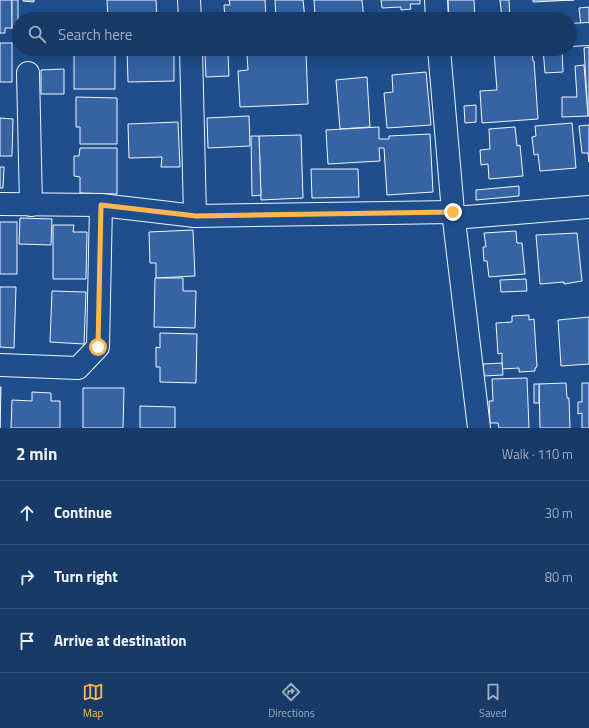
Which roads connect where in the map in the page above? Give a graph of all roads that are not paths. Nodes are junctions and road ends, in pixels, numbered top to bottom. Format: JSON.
{"nodes":[{"id":1,"x":189,"y":0,"type":"edge"},
{"id":2,"x":436,"y":0,"type":"edge"},
{"id":3,"x":190,"y":12,"type":"edge"},
{"id":4,"x":437,"y":12,"type":"edge"},
{"id":5,"x":589,"y":34,"type":"edge"},
{"id":6,"x":577,"y":35,"type":"edge"},
{"id":7,"x":190,"y":56,"type":"edge"},
{"id":8,"x":440,"y":56,"type":"edge"},
{"id":9,"x":28,"y":73,"type":"dead end"},
{"id":10,"x":0,"y":204,"type":"edge"},
{"id":11,"x":31,"y":205,"type":"junction"},
{"id":12,"x":101,"y":205,"type":"junction"},
{"id":13,"x":589,"y":207,"type":"edge"},
{"id":14,"x":454,"y":215,"type":"junction"},
{"id":15,"x":196,"y":216,"type":"junction"},
{"id":16,"x":0,"y":366,"type":"edge"},
{"id":17,"x":479,"y":428,"type":"edge"}],
"edges":[{"from":1,"to":3,"type":"street"},
{"from":2,"to":4,"type":"street"},
{"from":5,"to":6,"type":"street"},
{"from":7,"to":15,"type":"street"},
{"from":8,"to":14,"type":"street"},
{"from":9,"to":11,"type":"street"},
{"from":10,"to":11,"type":"street"},
{"from":11,"to":12,"type":"street"},
{"from":12,"to":15,"type":"street"},
{"from":12,"to":16,"type":"street"},
{"from":13,"to":14,"type":"street"},
{"from":14,"to":15,"type":"street"},
{"from":14,"to":17,"type":"street"}]}
